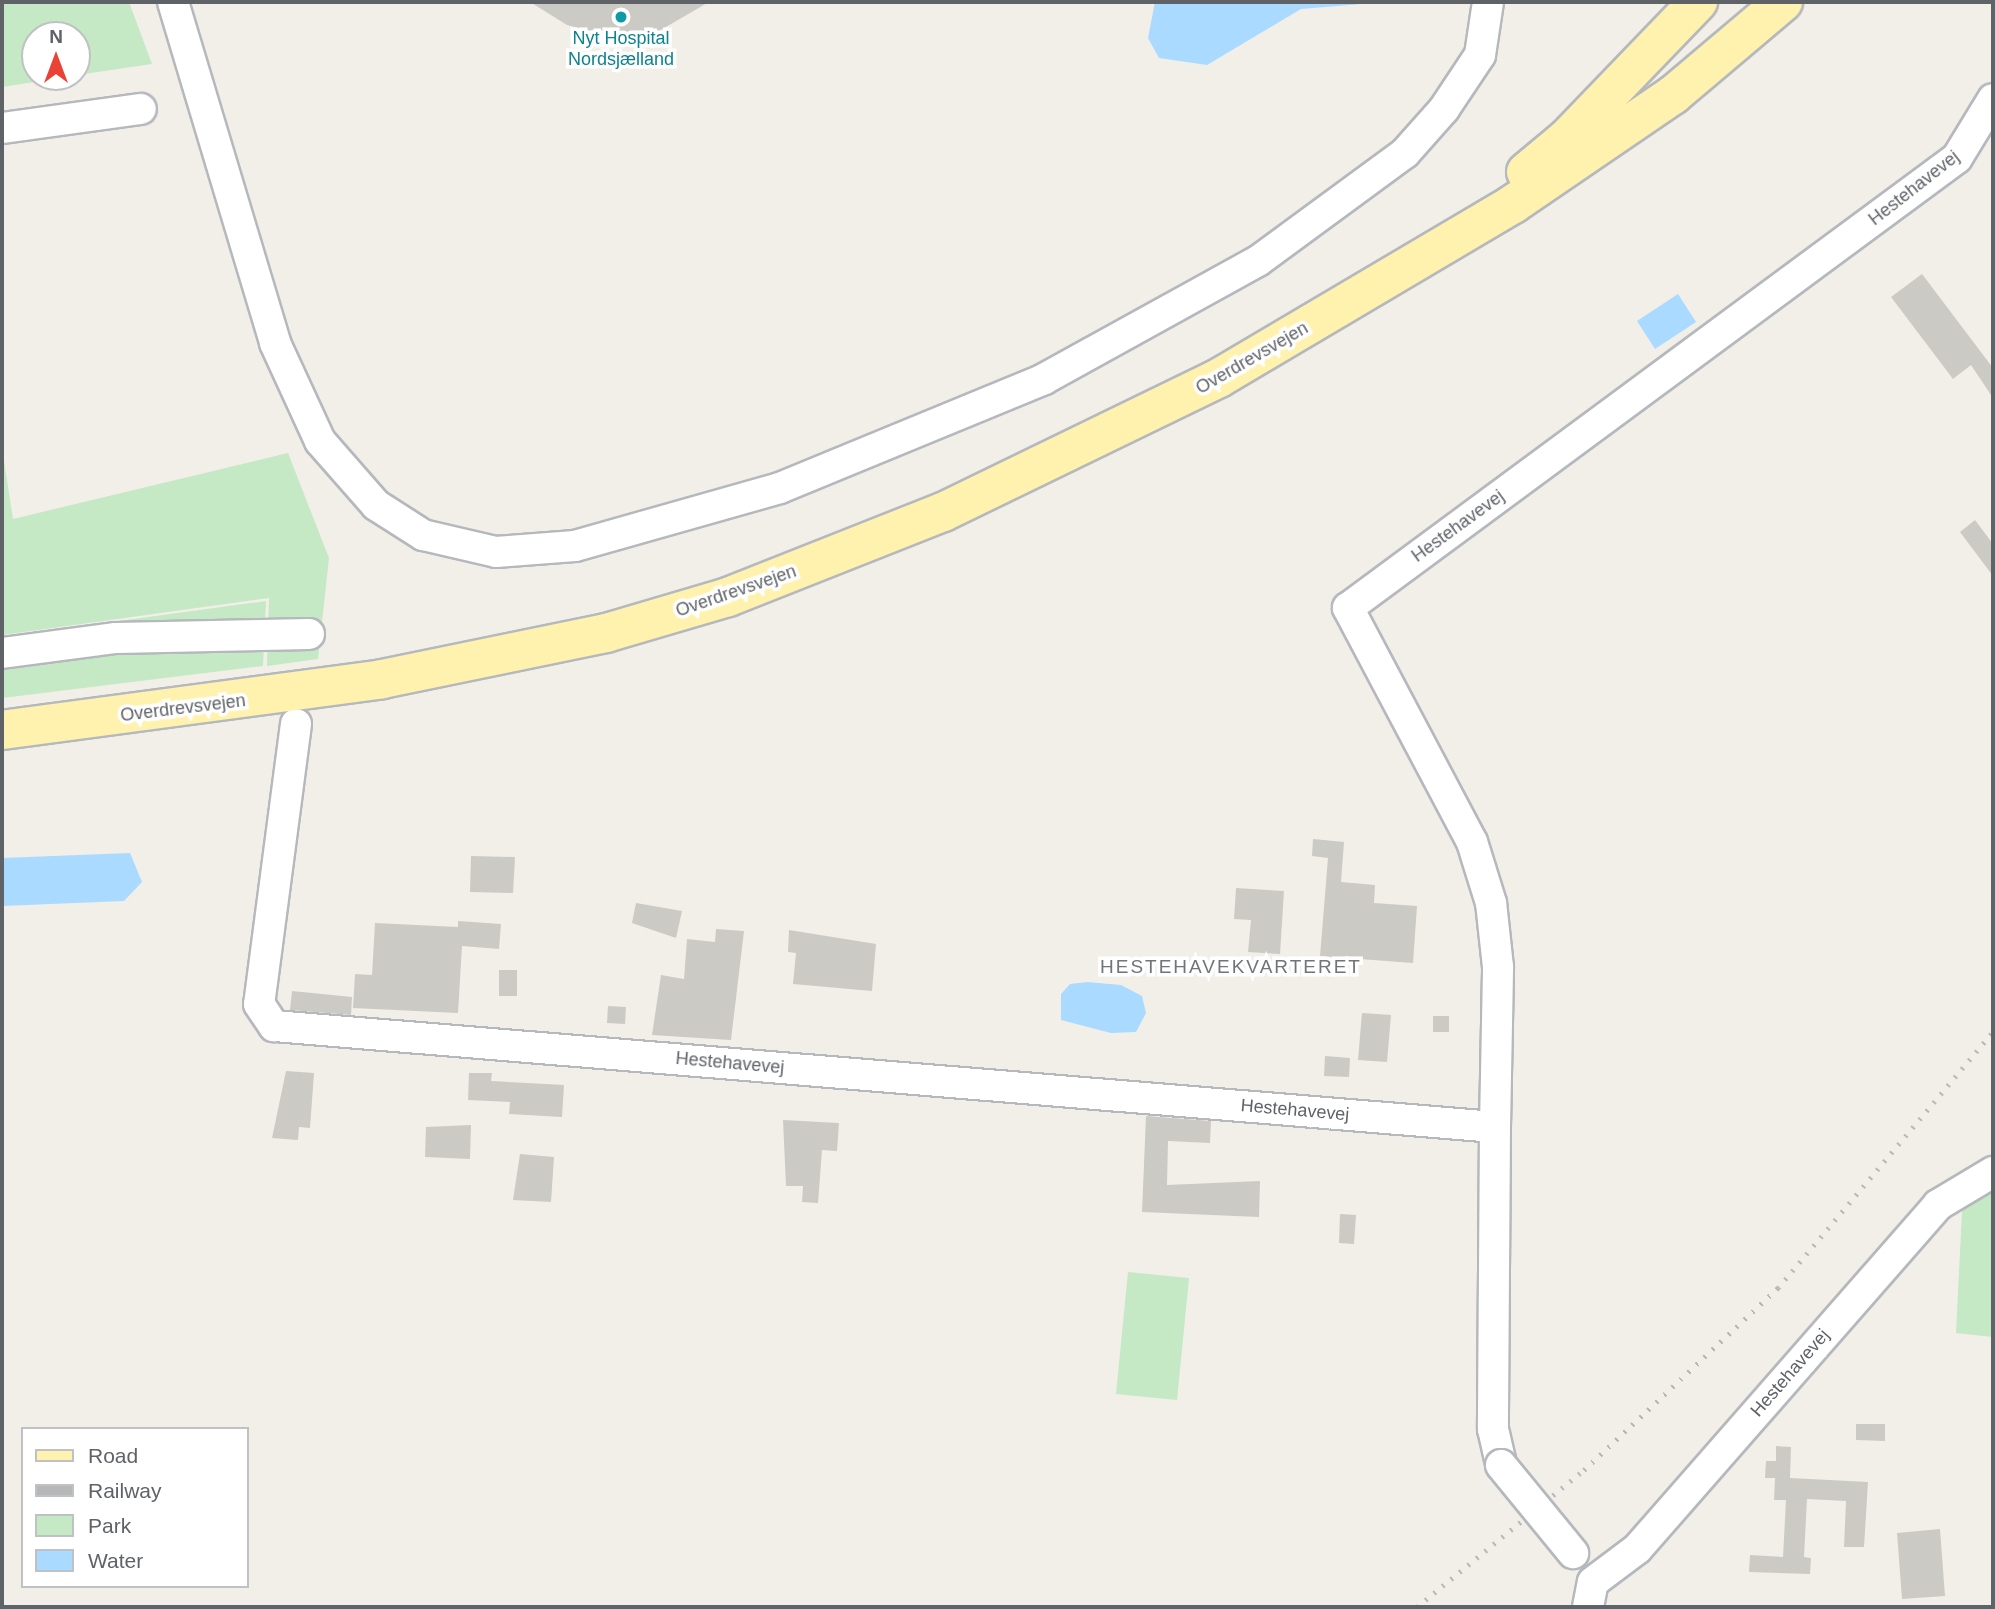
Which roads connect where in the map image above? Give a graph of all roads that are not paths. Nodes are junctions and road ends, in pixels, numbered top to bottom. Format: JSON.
{"nodes":[{"id":1,"x":173,"y":2,"type":"edge"},
{"id":2,"x":1488,"y":2,"type":"edge"},
{"id":3,"x":1698,"y":2,"type":"edge"},
{"id":4,"x":1742,"y":2,"type":"edge"},
{"id":5,"x":1783,"y":2,"type":"edge"},
{"id":6,"x":1672,"y":94,"type":"junction"},
{"id":7,"x":1993,"y":99,"type":"edge"},
{"id":8,"x":141,"y":109,"type":"dead end"},
{"id":9,"x":2,"y":128,"type":"edge"},
{"id":10,"x":1408,"y":264,"type":"junction"},
{"id":11,"x":309,"y":634,"type":"dead end"},
{"id":12,"x":2,"y":653,"type":"edge"},
{"id":13,"x":296,"y":724,"type":"dead end"},
{"id":14,"x":2,"y":730,"type":"edge"},
{"id":15,"x":1495,"y":1126,"type":"junction"},
{"id":16,"x":1993,"y":1171,"type":"edge"},
{"id":17,"x":1590,"y":1595,"type":"edge"}],
"edges":[{"from":1,"to":2,"type":"street"},
{"from":3,"to":10,"type":"main road","name":"Overdrevsvejen"},
{"from":4,"to":6,"type":"main road"},
{"from":5,"to":6,"type":"main road","name":"Overdrevsvejen"},
{"from":6,"to":10,"type":"main road","name":"Overdrevsvejen"},
{"from":7,"to":15,"type":"street","name":"Hestehavevej"},
{"from":8,"to":9,"type":"street"},
{"from":10,"to":14,"type":"main road","name":"Overdrevsvejen"},
{"from":11,"to":12,"type":"street"},
{"from":13,"to":15,"type":"street","name":"Hestehavevej"},
{"from":15,"to":17,"type":"street","name":"Hestehavevej","bridge":true},
{"from":16,"to":17,"type":"street","name":"Hestehavevej"}]}
